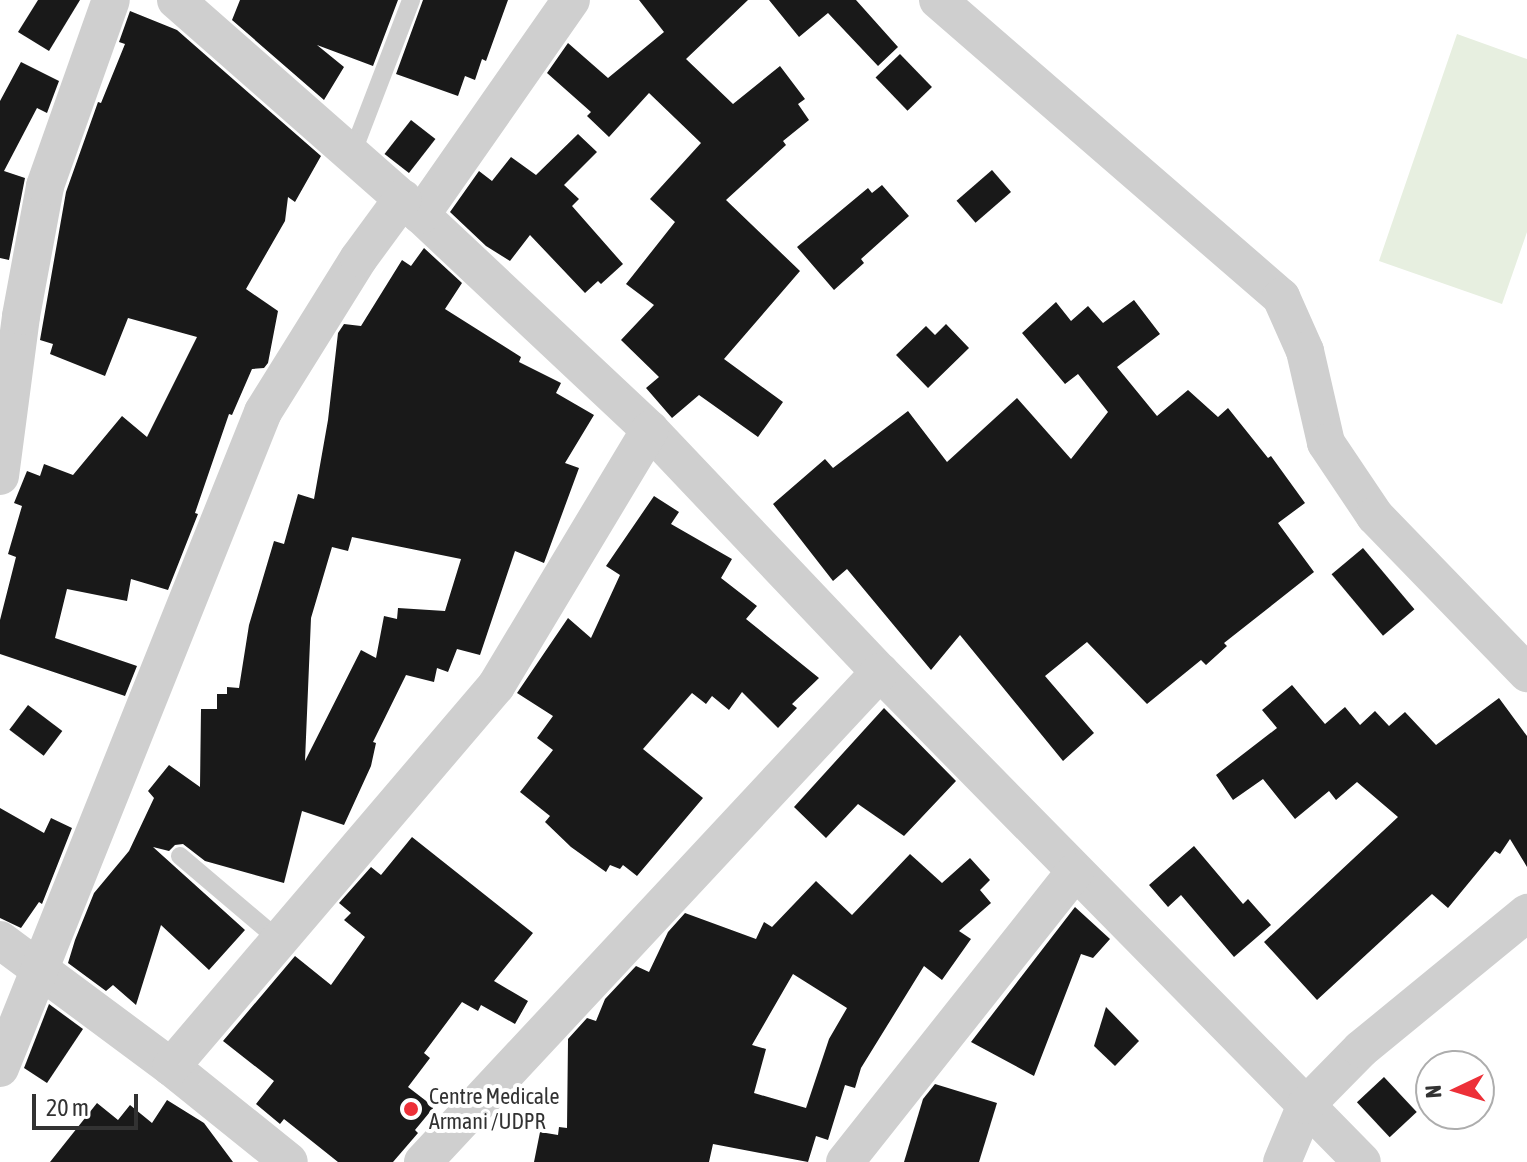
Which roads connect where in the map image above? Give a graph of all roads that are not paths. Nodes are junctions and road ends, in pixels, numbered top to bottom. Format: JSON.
{"nodes":[{"id":1,"x":111,"y":0,"type":"edge"},
{"id":2,"x":176,"y":0,"type":"edge"},
{"id":3,"x":411,"y":0,"type":"edge"},
{"id":4,"x":571,"y":0,"type":"edge"},
{"id":5,"x":938,"y":0,"type":"edge"},
{"id":6,"x":352,"y":154,"type":"junction"},
{"id":7,"x":412,"y":207,"type":"junction"},
{"id":8,"x":650,"y":430,"type":"junction"},
{"id":9,"x":0,"y":476,"type":"edge"},
{"id":10,"x":880,"y":672,"type":"junction"},
{"id":11,"x":1527,"y":673,"type":"edge"},
{"id":12,"x":180,"y":856,"type":"dead end"},
{"id":13,"x":1075,"y":872,"type":"junction"},
{"id":14,"x":1527,"y":913,"type":"edge"},
{"id":15,"x":0,"y":940,"type":"edge"},
{"id":16,"x":279,"y":940,"type":"junction"},
{"id":17,"x":39,"y":968,"type":"junction"},
{"id":18,"x":171,"y":1067,"type":"junction"},
{"id":19,"x":0,"y":1068,"type":"edge"},
{"id":20,"x":1306,"y":1105,"type":"junction"},
{"id":21,"x":289,"y":1162,"type":"edge"},
{"id":22,"x":423,"y":1162,"type":"edge"},
{"id":23,"x":845,"y":1162,"type":"edge"},
{"id":24,"x":1282,"y":1162,"type":"edge"},
{"id":25,"x":1362,"y":1162,"type":"edge"}],
"edges":[{"from":1,"to":9,"type":"street"},
{"from":2,"to":6,"type":"street"},
{"from":3,"to":6,"type":"lane"},
{"from":4,"to":7,"type":"street"},
{"from":5,"to":11,"type":"street"},
{"from":6,"to":7,"type":"street"},
{"from":7,"to":8,"type":"street"},
{"from":7,"to":17,"type":"street"},
{"from":8,"to":10,"type":"street"},
{"from":8,"to":16,"type":"street"},
{"from":10,"to":13,"type":"street"},
{"from":10,"to":22,"type":"street"},
{"from":12,"to":16,"type":"lane"},
{"from":13,"to":20,"type":"street"},
{"from":13,"to":23,"type":"street"},
{"from":14,"to":20,"type":"street"},
{"from":15,"to":17,"type":"street"},
{"from":16,"to":18,"type":"street"},
{"from":17,"to":18,"type":"street"},
{"from":17,"to":19,"type":"street"},
{"from":18,"to":21,"type":"street"},
{"from":20,"to":24,"type":"street"},
{"from":20,"to":25,"type":"street"}]}
